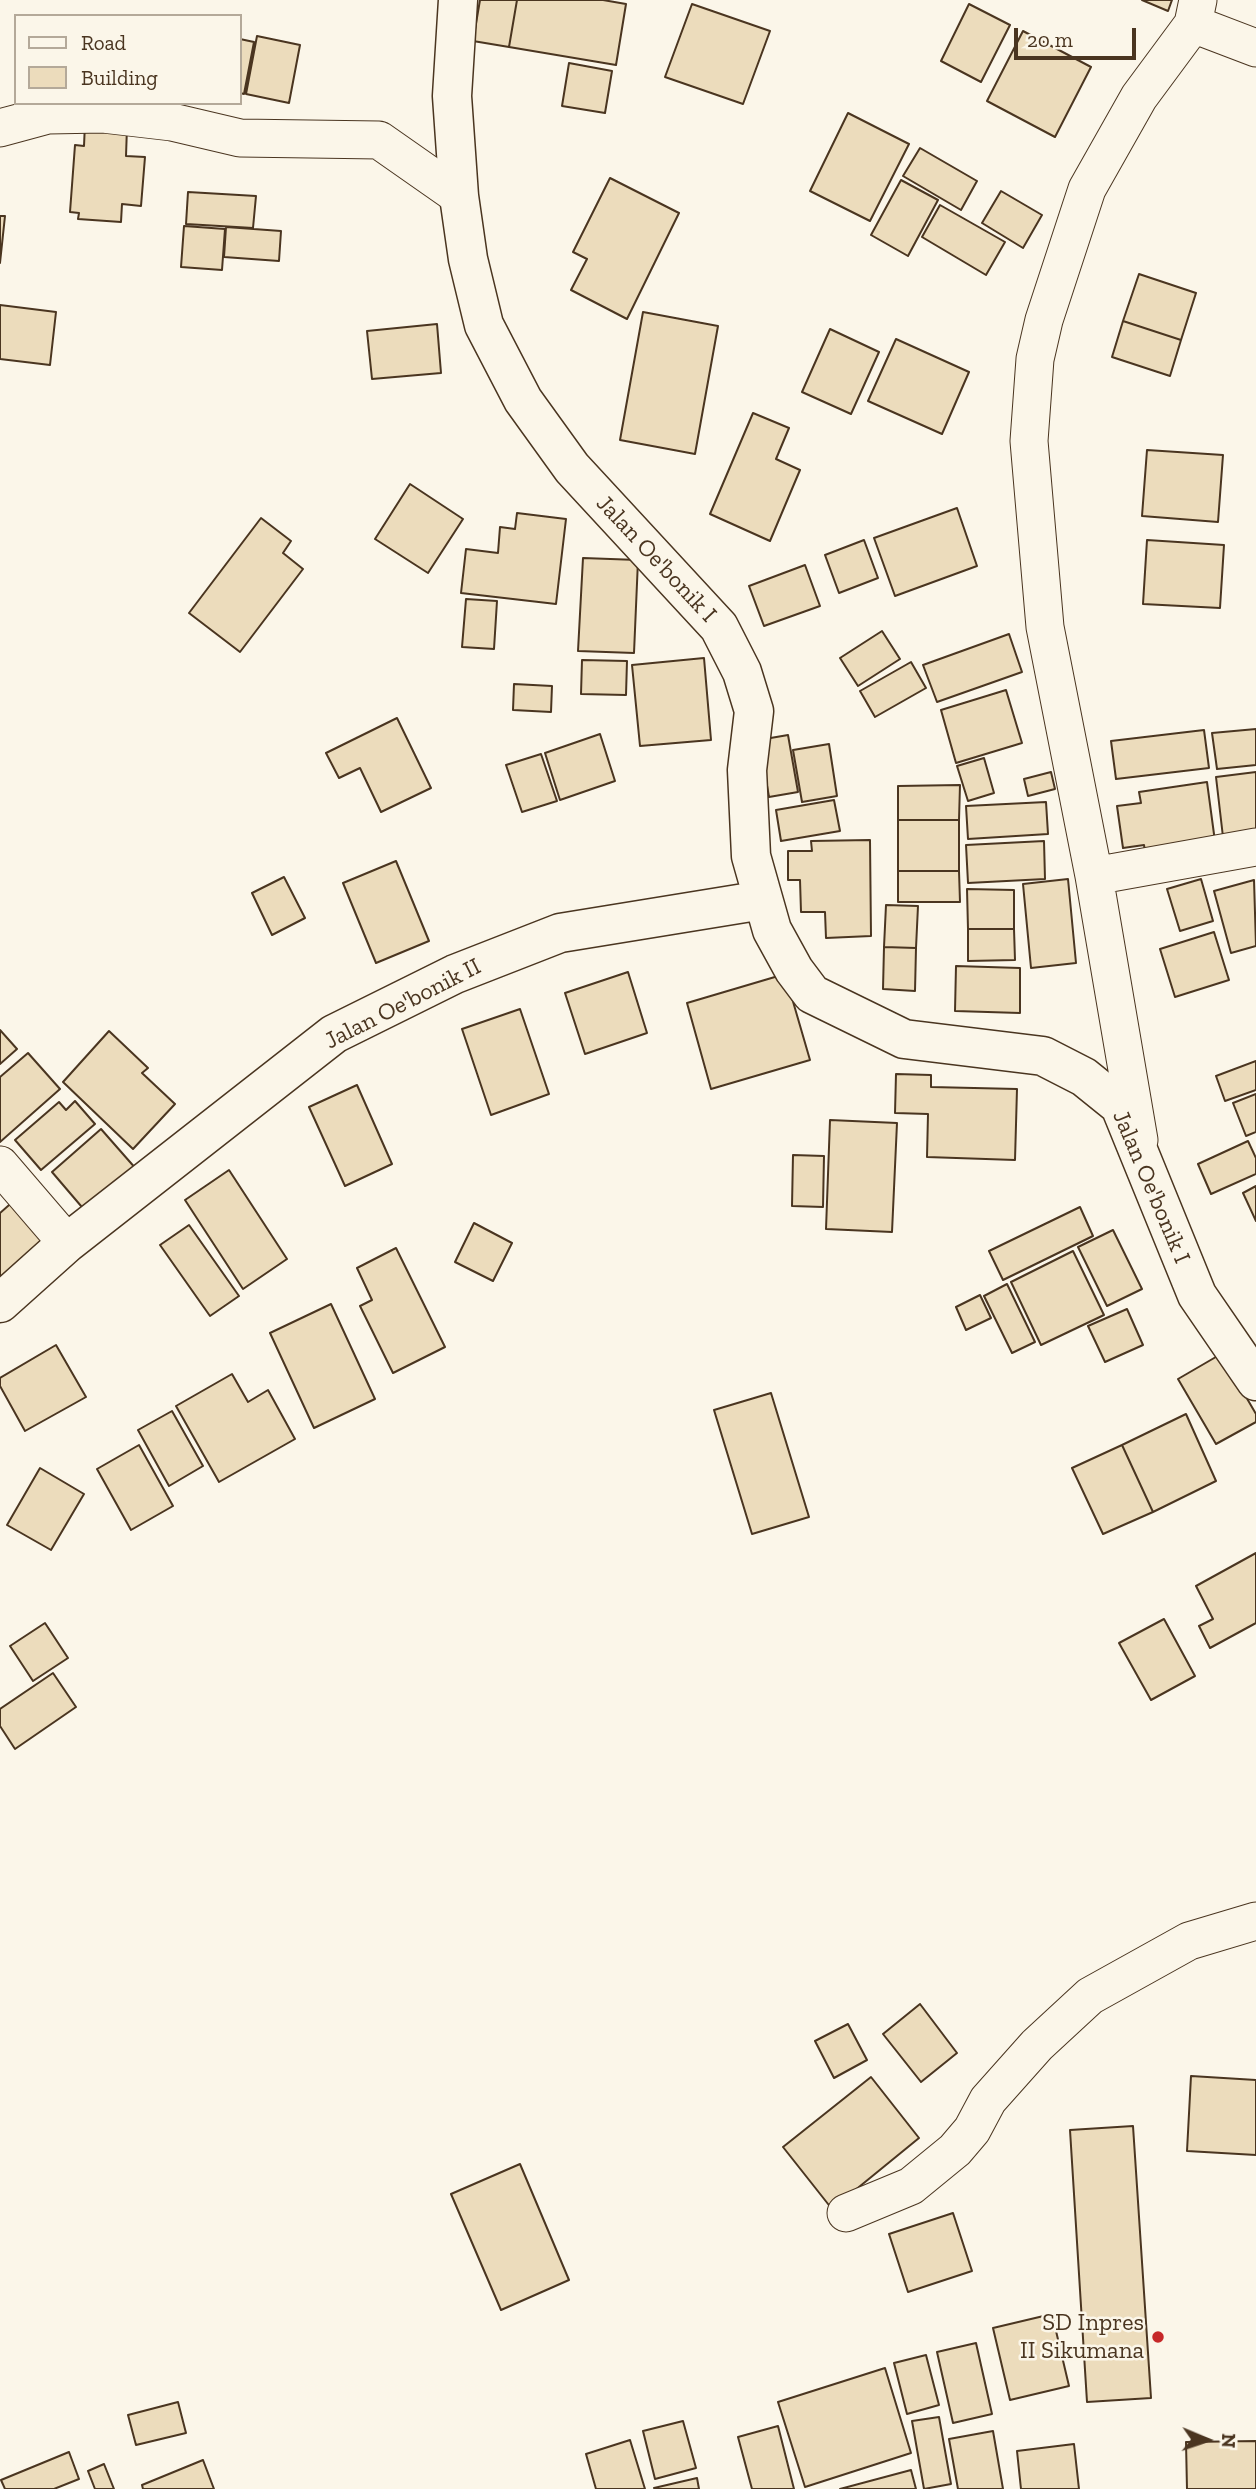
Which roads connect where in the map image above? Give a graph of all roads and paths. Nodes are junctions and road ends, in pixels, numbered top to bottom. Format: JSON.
{"nodes":[{"id":1,"x":458,"y":0,"type":"edge"},
{"id":2,"x":1196,"y":12,"type":"edge"},
{"id":3,"x":1256,"y":48,"type":"edge"},
{"id":4,"x":0,"y":128,"type":"edge"},
{"id":5,"x":459,"y":196,"type":"junction"},
{"id":6,"x":1256,"y":848,"type":"edge"},
{"id":7,"x":1094,"y":876,"type":"junction"},
{"id":8,"x":763,"y":900,"type":"junction"},
{"id":9,"x":1142,"y":1158,"type":"junction"},
{"id":10,"x":0,"y":1165,"type":"edge"},
{"id":11,"x":67,"y":1243,"type":"junction"},
{"id":12,"x":0,"y":1303,"type":"edge"},
{"id":13,"x":1256,"y":1381,"type":"edge"},
{"id":14,"x":1256,"y":1920,"type":"edge"},
{"id":15,"x":846,"y":2213,"type":"dead end"}],
"edges":[{"from":1,"to":5,"type":"street","name":"Jalan Oe'bonik I"},
{"from":2,"to":3,"type":"street"},
{"from":2,"to":7,"type":"street"},
{"from":4,"to":5,"type":"street"},
{"from":5,"to":8,"type":"street","name":"Jalan Oe'bonik I"},
{"from":6,"to":7,"type":"street"},
{"from":7,"to":9,"type":"street"},
{"from":8,"to":9,"type":"street","name":"Jalan Oe'bonik I"},
{"from":8,"to":11,"type":"street","name":"Jalan Oe'bonik II"},
{"from":9,"to":13,"type":"street","name":"Jalan Oe'bonik I"},
{"from":10,"to":11,"type":"street"},
{"from":11,"to":12,"type":"street","name":"Jalan Oe'bonik II"},
{"from":14,"to":15,"type":"street"}]}
